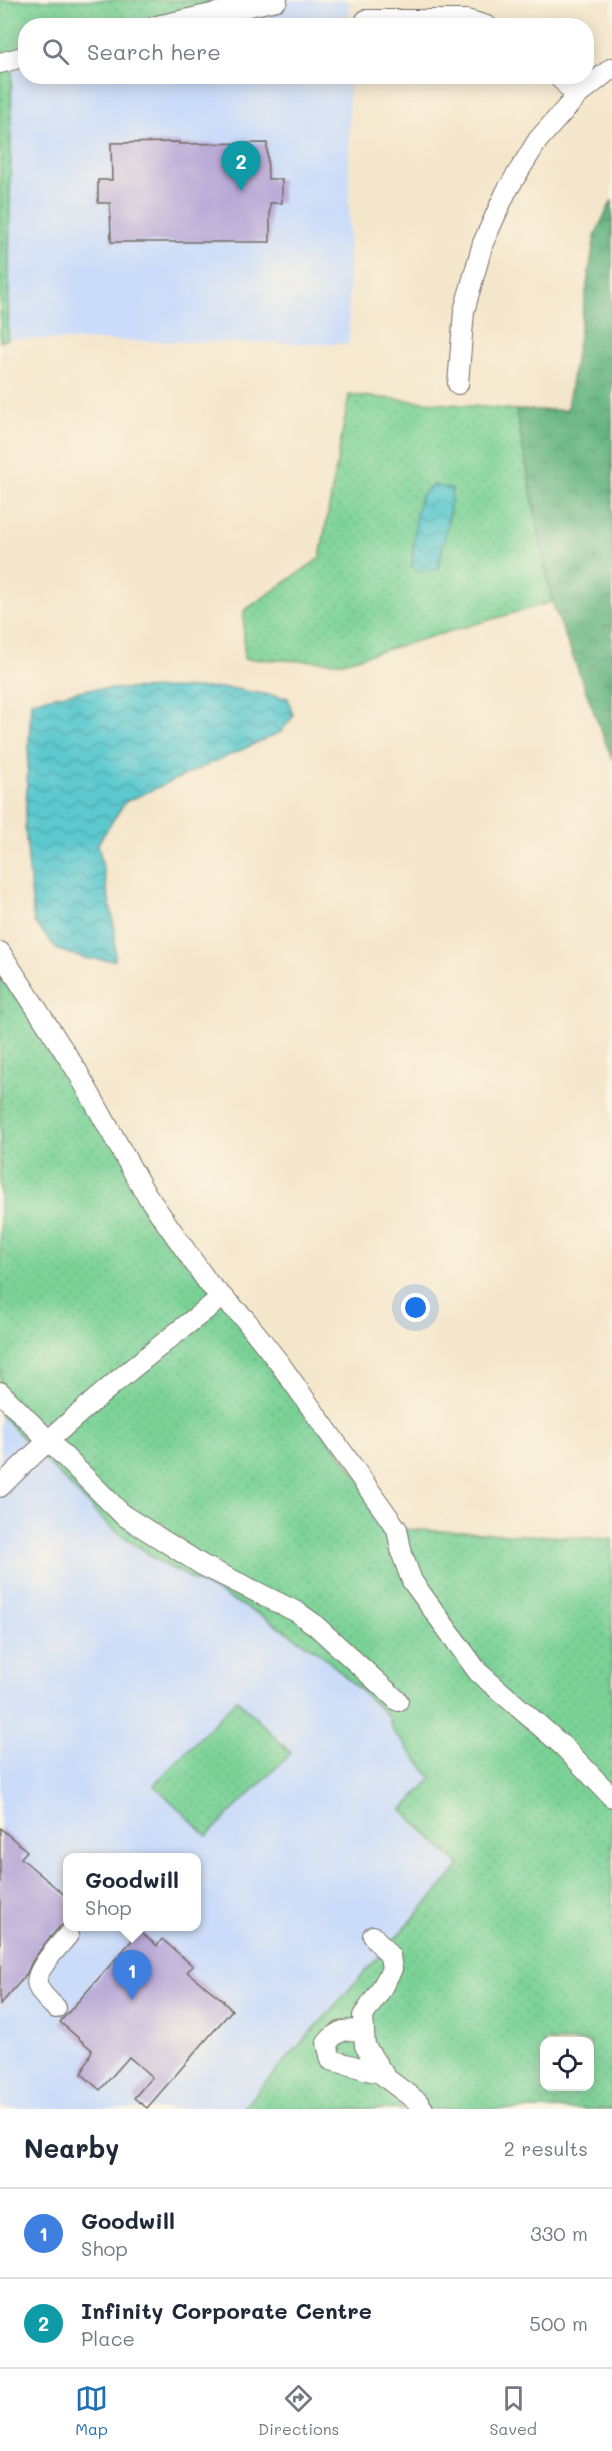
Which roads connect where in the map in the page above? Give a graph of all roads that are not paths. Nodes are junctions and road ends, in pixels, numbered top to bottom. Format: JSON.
{"nodes":[{"id":1,"x":277,"y":0,"type":"edge"},
{"id":2,"x":193,"y":18,"type":"edge"},
{"id":3,"x":18,"y":58,"type":"edge"},
{"id":4,"x":0,"y":63,"type":"edge"},
{"id":5,"x":612,"y":68,"type":"edge"},
{"id":6,"x":594,"y":82,"type":"edge"},
{"id":7,"x":566,"y":84,"type":"edge"},
{"id":8,"x":592,"y":84,"type":"edge"},
{"id":9,"x":577,"y":96,"type":"junction"},
{"id":10,"x":458,"y":384,"type":"dead end"},
{"id":11,"x":0,"y":952,"type":"edge"},
{"id":12,"x":222,"y":1297,"type":"junction"},
{"id":13,"x":0,"y":1392,"type":"edge"},
{"id":14,"x":47,"y":1440,"type":"junction"},
{"id":15,"x":0,"y":1487,"type":"edge"},
{"id":16,"x":398,"y":1701,"type":"dead end"},
{"id":17,"x":612,"y":1797,"type":"edge"},
{"id":18,"x":68,"y":1935,"type":"dead end"},
{"id":19,"x":373,"y":1936,"type":"dead end"},
{"id":20,"x":56,"y":2008,"type":"dead end"},
{"id":21,"x":364,"y":2031,"type":"junction"},
{"id":22,"x":383,"y":2074,"type":"junction"},
{"id":23,"x":423,"y":2109,"type":"edge"}],
"edges":[{"from":1,"to":2,"type":"street"},
{"from":3,"to":4,"type":"street"},
{"from":5,"to":6,"type":"street"},
{"from":7,"to":9,"type":"street"},
{"from":8,"to":9,"type":"street"},
{"from":9,"to":10,"type":"street"},
{"from":11,"to":12,"type":"street"},
{"from":12,"to":14,"type":"street"},
{"from":12,"to":17,"type":"street"},
{"from":13,"to":14,"type":"street"},
{"from":14,"to":15,"type":"street"},
{"from":14,"to":16,"type":"street"},
{"from":18,"to":20,"type":"street"},
{"from":19,"to":21,"type":"street"},
{"from":21,"to":22,"type":"street"},
{"from":21,"to":22,"type":"street"},
{"from":22,"to":23,"type":"street"}]}
